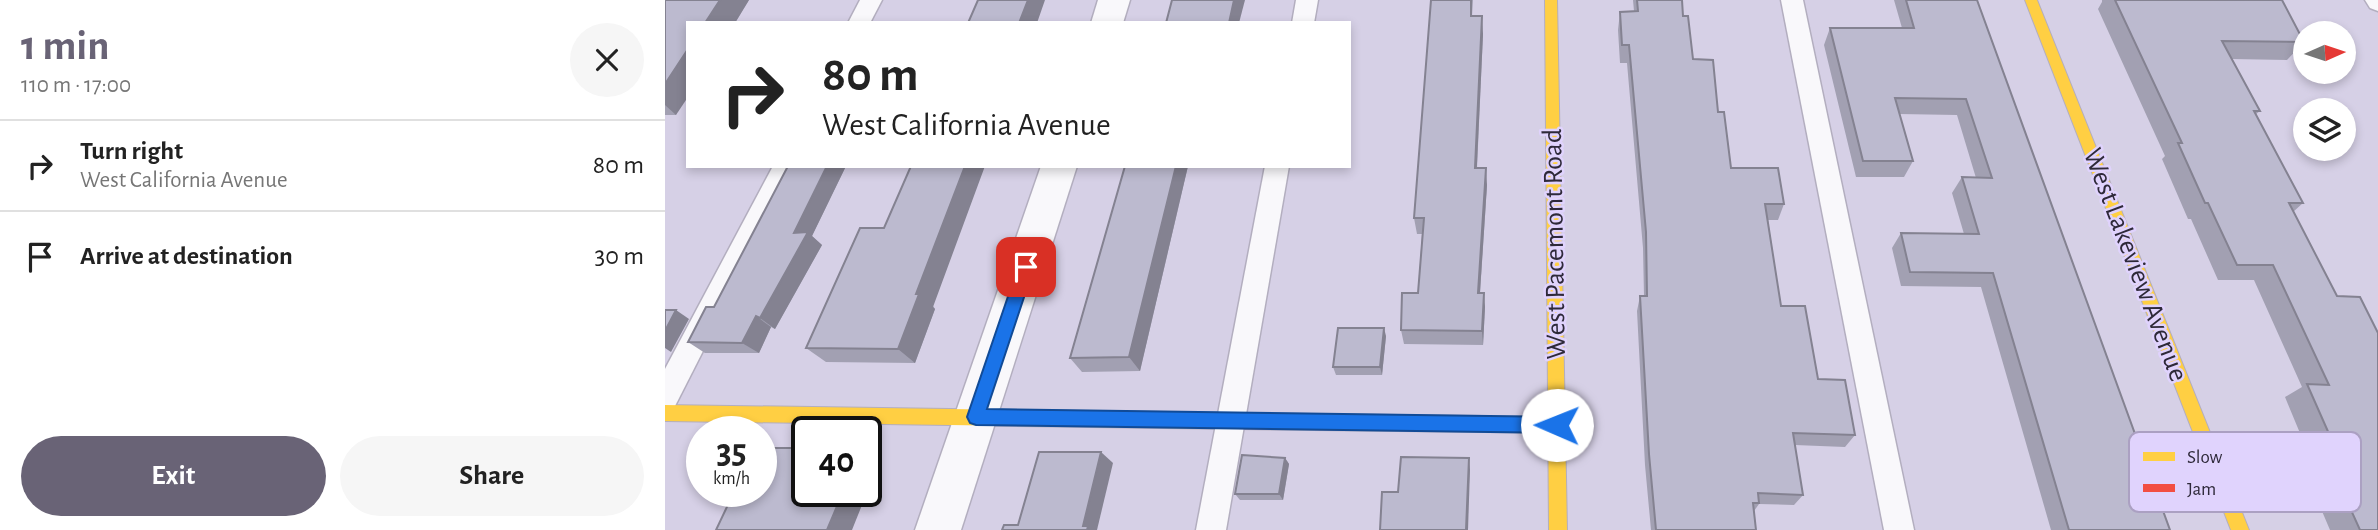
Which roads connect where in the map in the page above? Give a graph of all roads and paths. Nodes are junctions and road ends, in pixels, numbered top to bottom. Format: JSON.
{"nodes":[{"id":1,"x":871,"y":0,"type":"edge"},
{"id":2,"x":1114,"y":0,"type":"edge"},
{"id":3,"x":1307,"y":0,"type":"edge"},
{"id":4,"x":1551,"y":0,"type":"edge"},
{"id":5,"x":1793,"y":0,"type":"edge"},
{"id":6,"x":2031,"y":0,"type":"edge"},
{"id":7,"x":860,"y":21,"type":"edge"},
{"id":8,"x":1108,"y":21,"type":"edge"},
{"id":9,"x":1303,"y":21,"type":"edge"},
{"id":10,"x":784,"y":168,"type":"edge"},
{"id":11,"x":1058,"y":168,"type":"edge"},
{"id":12,"x":1277,"y":168,"type":"edge"},
{"id":13,"x":665,"y":397,"type":"edge"},
{"id":14,"x":665,"y":413,"type":"edge"},
{"id":15,"x":976,"y":417,"type":"junction"},
{"id":16,"x":1231,"y":420,"type":"junction"},
{"id":17,"x":1557,"y":425,"type":"junction"},
{"id":18,"x":2201,"y":432,"type":"edge"},
{"id":19,"x":2233,"y":512,"type":"edge"},
{"id":20,"x":938,"y":530,"type":"edge"},
{"id":21,"x":1211,"y":530,"type":"edge"},
{"id":22,"x":1558,"y":530,"type":"edge"},
{"id":23,"x":1899,"y":530,"type":"edge"},
{"id":24,"x":2240,"y":530,"type":"edge"}],
"edges":[{"from":1,"to":7,"type":"lane"},
{"from":2,"to":8,"type":"street"},
{"from":3,"to":9,"type":"lane"},
{"from":4,"to":17,"type":"street","name":"West Pacemont Road"},
{"from":5,"to":23,"type":"lane"},
{"from":6,"to":18,"type":"street","name":"West Lakeview Avenue"},
{"from":10,"to":13,"type":"lane"},
{"from":11,"to":15,"type":"street"},
{"from":12,"to":16,"type":"lane"},
{"from":14,"to":15,"type":"street"},
{"from":15,"to":16,"type":"street"},
{"from":15,"to":20,"type":"street"},
{"from":16,"to":17,"type":"street"},
{"from":16,"to":21,"type":"lane"},
{"from":17,"to":22,"type":"street","name":"West Pacemont Road"},
{"from":19,"to":24,"type":"street","name":"West Lakeview Avenue"}]}
